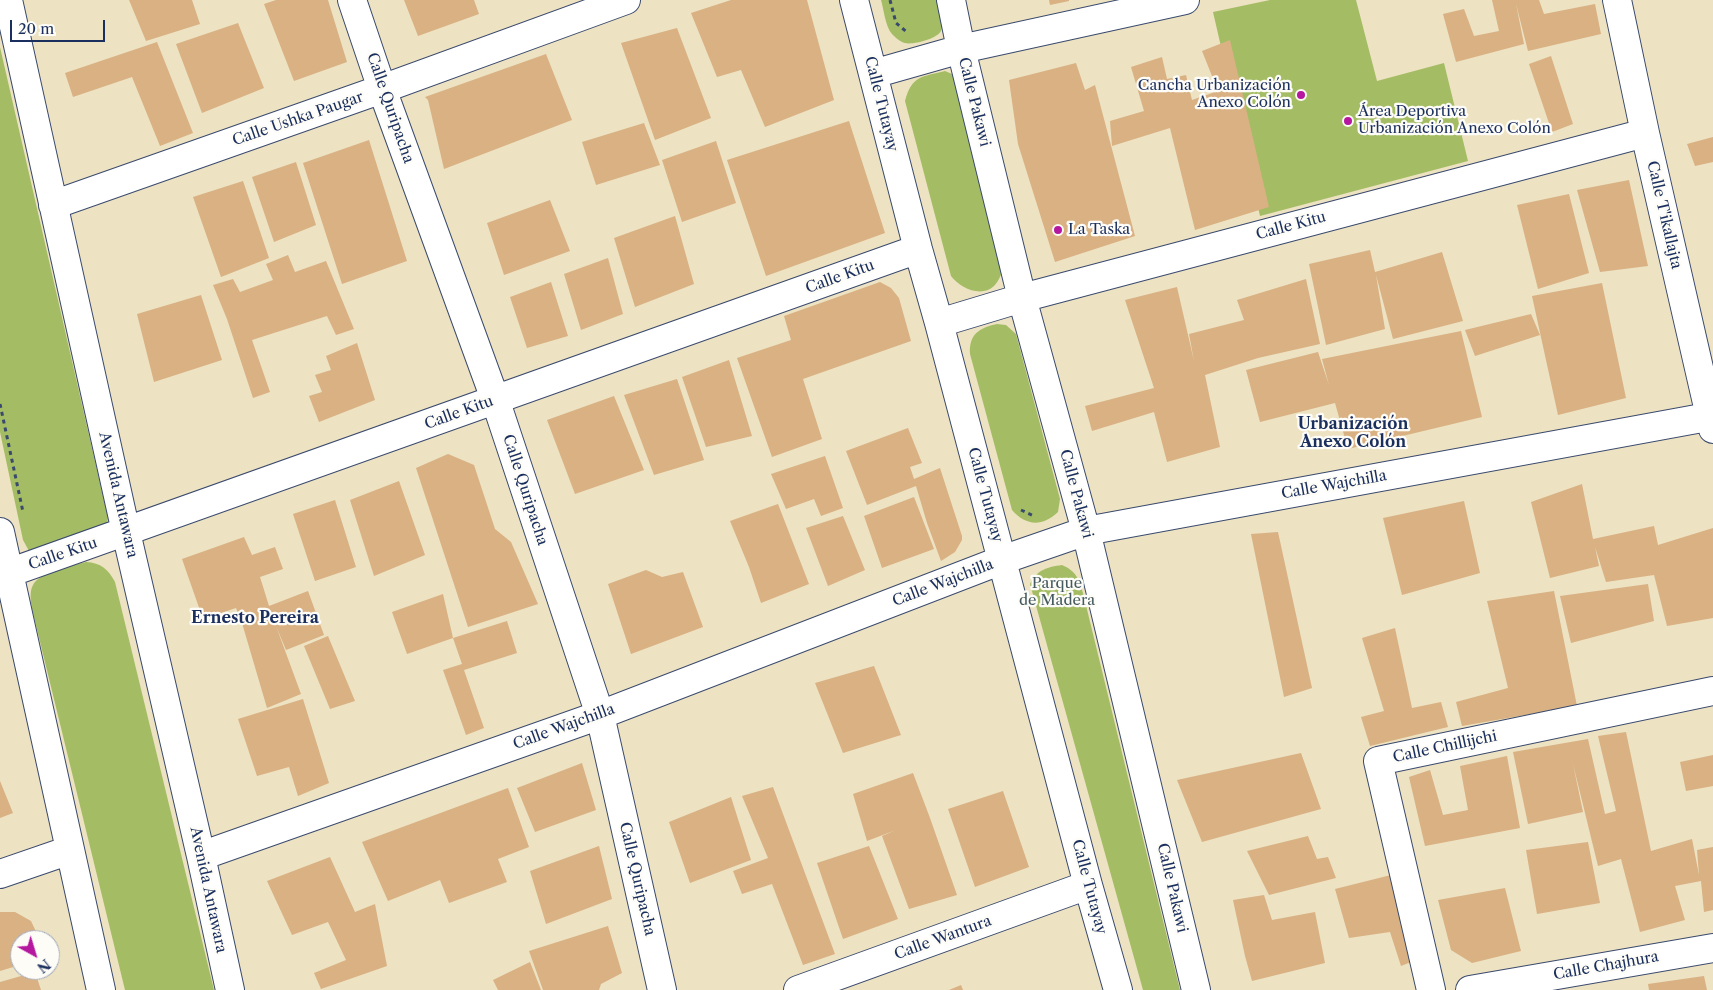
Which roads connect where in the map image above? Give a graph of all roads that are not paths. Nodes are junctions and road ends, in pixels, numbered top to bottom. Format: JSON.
{"nodes":[{"id":1,"x":8,"y":0,"type":"edge"},
{"id":2,"x":352,"y":0,"type":"edge"},
{"id":3,"x":626,"y":0,"type":"edge"},
{"id":4,"x":854,"y":0,"type":"edge"},
{"id":5,"x":951,"y":0,"type":"edge"},
{"id":6,"x":1185,"y":0,"type":"edge"},
{"id":7,"x":1617,"y":0,"type":"edge"},
{"id":8,"x":961,"y":49,"type":"junction"},
{"id":9,"x":873,"y":74,"type":"junction"},
{"id":10,"x":382,"y":90,"type":"junction"},
{"id":11,"x":1645,"y":133,"type":"junction"},
{"id":12,"x":53,"y":205,"type":"junction"},
{"id":13,"x":918,"y":249,"type":"junction"},
{"id":14,"x":1022,"y":298,"type":"junction"},
{"id":15,"x":939,"y":323,"type":"junction"},
{"id":16,"x":495,"y":400,"type":"junction"},
{"id":17,"x":1712,"y":420,"type":"edge"},
{"id":18,"x":1086,"y":531,"type":"junction"},
{"id":19,"x":0,"y":532,"type":"edge"},
{"id":20,"x":126,"y":532,"type":"junction"},
{"id":21,"x":1002,"y":560,"type":"junction"},
{"id":22,"x":4,"y":575,"type":"edge"},
{"id":23,"x":1713,"y":691,"type":"edge"},
{"id":24,"x":600,"y":715,"type":"junction"},
{"id":25,"x":70,"y":850,"type":"junction"},
{"id":26,"x":201,"y":856,"type":"junction"},
{"id":27,"x":0,"y":874,"type":"edge"},
{"id":28,"x":1088,"y":885,"type":"junction"},
{"id":29,"x":1713,"y":948,"type":"edge"},
{"id":30,"x":1553,"y":983,"type":"edge"},
{"id":31,"x":101,"y":990,"type":"edge"},
{"id":32,"x":230,"y":990,"type":"edge"},
{"id":33,"x":662,"y":990,"type":"edge"},
{"id":34,"x":798,"y":990,"type":"edge"},
{"id":35,"x":1118,"y":990,"type":"edge"},
{"id":36,"x":1196,"y":990,"type":"edge"},
{"id":37,"x":1432,"y":990,"type":"edge"},
{"id":38,"x":1470,"y":990,"type":"edge"}],
"edges":[{"from":1,"to":12,"type":"street","name":"Avenida Antawara"},
{"from":2,"to":10,"type":"street","name":"Calle Quripacha"},
{"from":3,"to":10,"type":"street","name":"Calle Ushka Paugar"},
{"from":4,"to":9,"type":"street","name":"Calle Tutayay"},
{"from":5,"to":8,"type":"street","name":"Calle Pakawi"},
{"from":6,"to":8,"type":"street"},
{"from":7,"to":11,"type":"street","name":"Calle T'ikallajta"},
{"from":8,"to":9,"type":"street"},
{"from":8,"to":14,"type":"street","name":"Calle Pakawi"},
{"from":9,"to":13,"type":"street","name":"Calle Tutayay"},
{"from":10,"to":12,"type":"street","name":"Calle Ushka Paugar"},
{"from":10,"to":16,"type":"street","name":"Calle Quripacha"},
{"from":11,"to":14,"type":"street","name":"Calle Kitu"},
{"from":11,"to":17,"type":"street","name":"Calle T'ikallajta"},
{"from":12,"to":20,"type":"street","name":"Avenida Antawara"},
{"from":13,"to":15,"type":"street","name":"Calle Tutayay"},
{"from":13,"to":16,"type":"street","name":"Calle Kitu"},
{"from":14,"to":15,"type":"street","name":"Calle Kitu"},
{"from":14,"to":18,"type":"street","name":"Calle Pakawi"},
{"from":15,"to":21,"type":"street","name":"Calle Tutayay"},
{"from":16,"to":20,"type":"street","name":"Calle Kitu"},
{"from":16,"to":24,"type":"street","name":"Calle Quripacha"},
{"from":17,"to":18,"type":"street","name":"Calle Wajchilla"},
{"from":18,"to":21,"type":"street","name":"Calle Wajchilla"},
{"from":18,"to":36,"type":"street","name":"Calle Pakawi"},
{"from":19,"to":22,"type":"street"},
{"from":20,"to":22,"type":"street","name":"Calle Kitu"},
{"from":20,"to":26,"type":"street","name":"Avenida Antawara"},
{"from":21,"to":24,"type":"street","name":"Calle Wajchilla"},
{"from":21,"to":28,"type":"street","name":"Calle Tutayay"},
{"from":22,"to":25,"type":"street"},
{"from":23,"to":37,"type":"street","name":"Calle Chillijchi"},
{"from":24,"to":26,"type":"street","name":"Calle Wajchilla"},
{"from":24,"to":33,"type":"street","name":"Calle Quripacha"},
{"from":25,"to":27,"type":"street"},
{"from":25,"to":31,"type":"street"},
{"from":26,"to":32,"type":"street","name":"Avenida Antawara"},
{"from":28,"to":34,"type":"street","name":"Calle Wantura"},
{"from":28,"to":35,"type":"street","name":"Calle Tutayay"},
{"from":29,"to":30,"type":"street","name":"Calle Chajhura"},
{"from":30,"to":38,"type":"street","name":"Calle Chajhura"}]}
